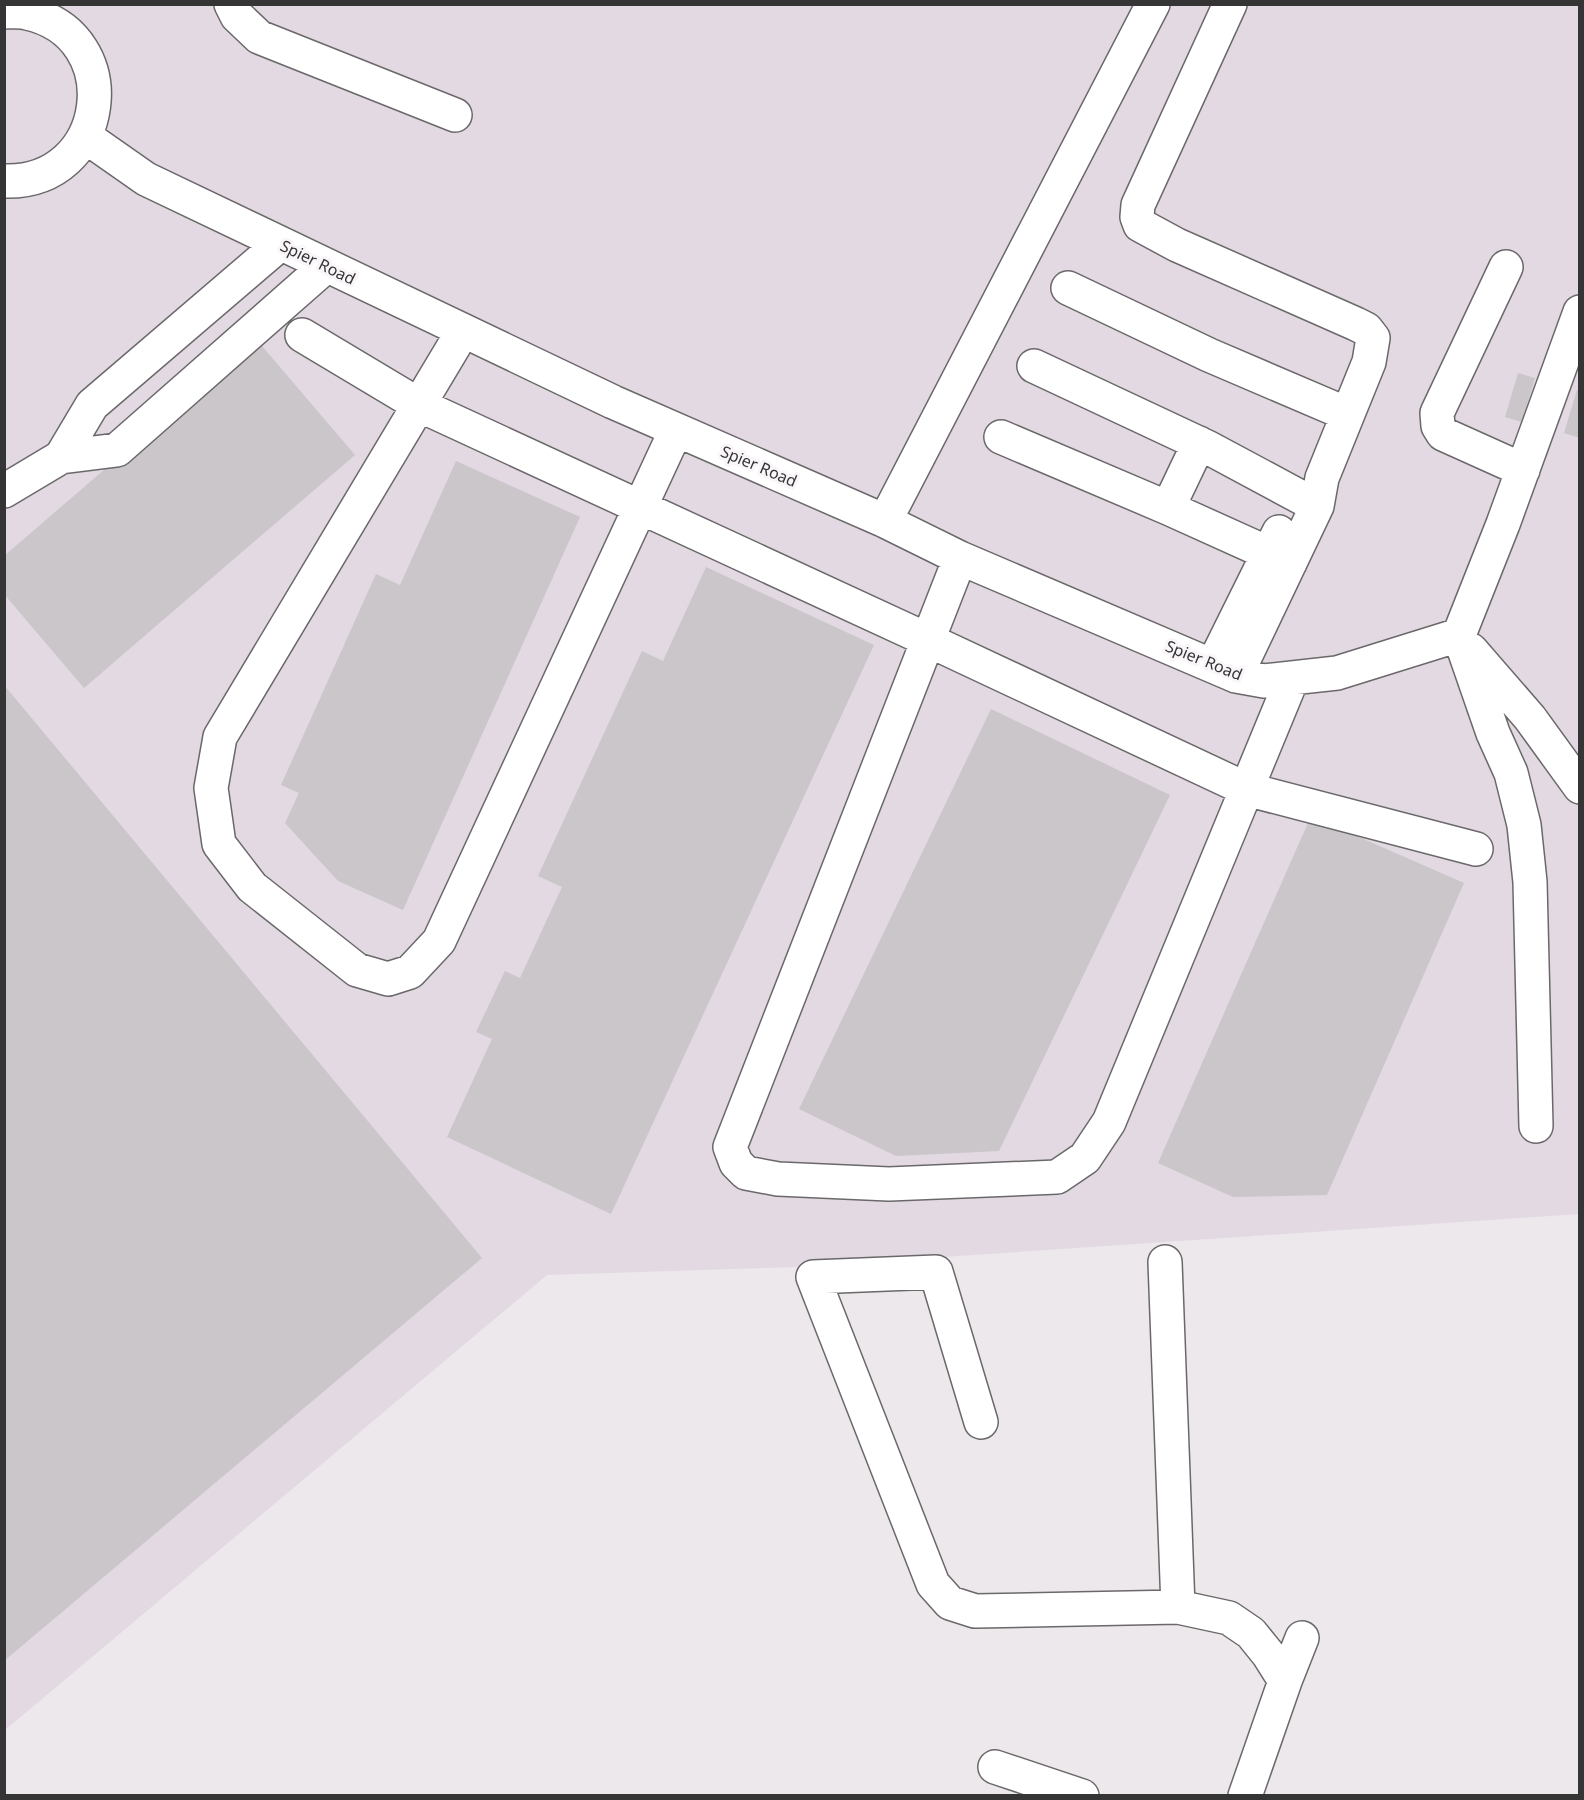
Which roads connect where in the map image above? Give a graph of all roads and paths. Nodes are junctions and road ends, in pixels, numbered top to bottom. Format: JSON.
{"nodes":[{"id":1,"x":231,"y":4,"type":"edge"},
{"id":2,"x":1153,"y":4,"type":"edge"},
{"id":3,"x":1230,"y":4,"type":"edge"},
{"id":4,"x":20,"y":10,"type":"edge"},
{"id":5,"x":455,"y":115,"type":"dead end"},
{"id":6,"x":86,"y":137,"type":"junction"},
{"id":7,"x":10,"y":186,"type":"edge"},
{"id":8,"x":280,"y":244,"type":"junction"},
{"id":9,"x":326,"y":266,"type":"junction"},
{"id":10,"x":1506,"y":267,"type":"dead end"},
{"id":11,"x":1068,"y":288,"type":"dead end"},
{"id":12,"x":1580,"y":312,"type":"edge"},
{"id":13,"x":463,"y":331,"type":"junction"},
{"id":14,"x":302,"y":335,"type":"dead end"},
{"id":15,"x":1034,"y":366,"type":"dead end"},
{"id":16,"x":419,"y":405,"type":"junction"},
{"id":17,"x":1347,"y":414,"type":"junction"},
{"id":18,"x":676,"y":430,"type":"junction"},
{"id":19,"x":1001,"y":437,"type":"dead end"},
{"id":20,"x":1199,"y":443,"type":"junction"},
{"id":21,"x":61,"y":457,"type":"junction"},
{"id":22,"x":1523,"y":470,"type":"junction"},
{"id":23,"x":4,"y":491,"type":"edge"},
{"id":24,"x":1312,"y":494,"type":"junction"},
{"id":25,"x":640,"y":508,"type":"junction"},
{"id":26,"x":1168,"y":508,"type":"junction"},
{"id":27,"x":885,"y":521,"type":"junction"},
{"id":28,"x":960,"y":558,"type":"junction"},
{"id":29,"x":1280,"y":558,"type":"junction"},
{"id":30,"x":1458,"y":635,"type":"junction"},
{"id":31,"x":928,"y":640,"type":"junction"},
{"id":32,"x":1224,"y":670,"type":"junction"},
{"id":33,"x":1292,"y":679,"type":"junction"},
{"id":34,"x":1580,"y":788,"type":"edge"},
{"id":35,"x":1246,"y":789,"type":"junction"},
{"id":36,"x":1476,"y":849,"type":"dead end"},
{"id":37,"x":1536,"y":1126,"type":"dead end"},
{"id":38,"x":1165,"y":1262,"type":"dead end"},
{"id":39,"x":981,"y":1422,"type":"dead end"},
{"id":40,"x":1178,"y":1607,"type":"junction"},
{"id":41,"x":1302,"y":1638,"type":"dead end"},
{"id":42,"x":1285,"y":1681,"type":"junction"},
{"id":43,"x":995,"y":1767,"type":"dead end"},
{"id":44,"x":1082,"y":1796,"type":"edge"},
{"id":45,"x":1245,"y":1796,"type":"edge"}],
"edges":[{"from":1,"to":5,"type":"street"},
{"from":2,"to":27,"type":"street"},
{"from":3,"to":17,"type":"street"},
{"from":4,"to":6,"type":"street"},
{"from":6,"to":7,"type":"street"},
{"from":6,"to":8,"type":"street","name":"Spier Road"},
{"from":8,"to":9,"type":"street","name":"Spier Road"},
{"from":8,"to":21,"type":"street"},
{"from":9,"to":13,"type":"street","name":"Spier Road"},
{"from":9,"to":21,"type":"street"},
{"from":10,"to":22,"type":"street"},
{"from":11,"to":17,"type":"street"},
{"from":12,"to":22,"type":"street"},
{"from":13,"to":16,"type":"street"},
{"from":13,"to":18,"type":"street","name":"Spier Road"},
{"from":14,"to":16,"type":"street"},
{"from":15,"to":20,"type":"street"},
{"from":16,"to":25,"type":"street"},
{"from":16,"to":25,"type":"street"},
{"from":17,"to":24,"type":"street"},
{"from":18,"to":25,"type":"street"},
{"from":18,"to":27,"type":"street","name":"Spier Road"},
{"from":19,"to":26,"type":"street"},
{"from":20,"to":24,"type":"street"},
{"from":20,"to":26,"type":"street"},
{"from":21,"to":23,"type":"street"},
{"from":22,"to":30,"type":"street"},
{"from":24,"to":29,"type":"street"},
{"from":25,"to":31,"type":"street"},
{"from":26,"to":29,"type":"street"},
{"from":27,"to":28,"type":"street","name":"Spier Road"},
{"from":28,"to":31,"type":"street"},
{"from":28,"to":32,"type":"street","name":"Spier Road"},
{"from":29,"to":32,"type":"street"},
{"from":30,"to":33,"type":"street","name":"Spier Road"},
{"from":30,"to":34,"type":"street"},
{"from":30,"to":37,"type":"street"},
{"from":31,"to":35,"type":"street"},
{"from":31,"to":35,"type":"street"},
{"from":32,"to":33,"type":"street","name":"Spier Road"},
{"from":33,"to":35,"type":"street"},
{"from":35,"to":36,"type":"street"},
{"from":38,"to":40,"type":"street"},
{"from":39,"to":40,"type":"street"},
{"from":40,"to":42,"type":"street"},
{"from":41,"to":42,"type":"street"},
{"from":42,"to":45,"type":"street"},
{"from":43,"to":44,"type":"street"}]}
